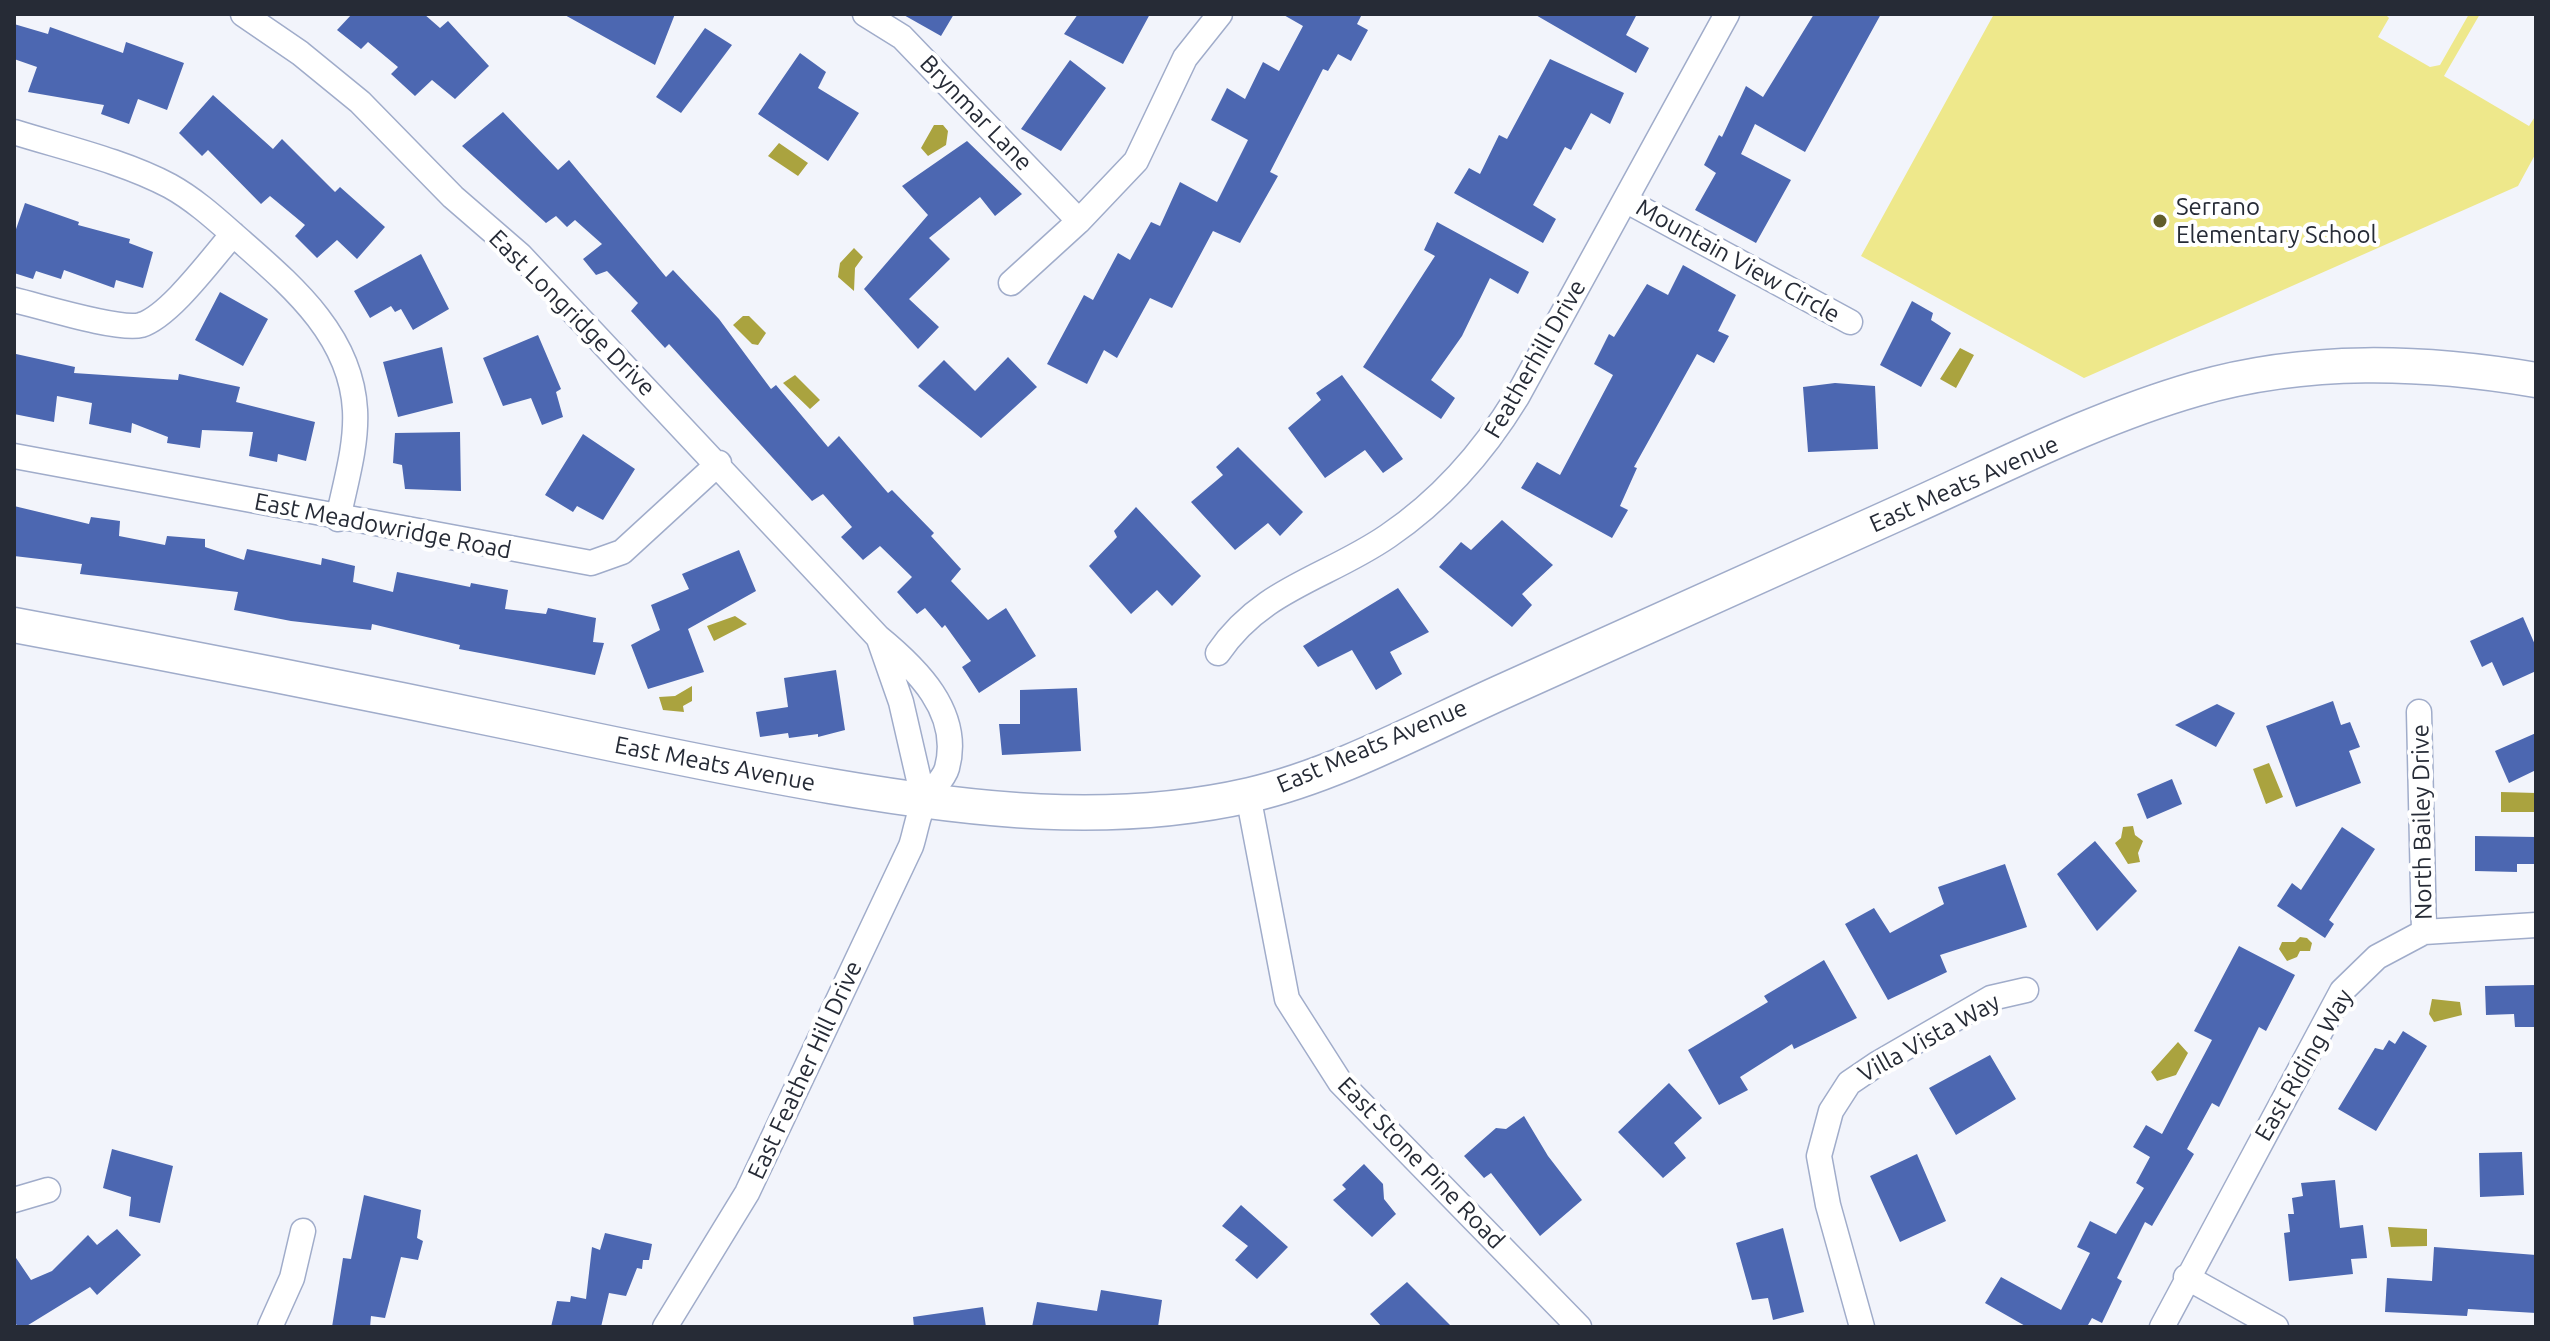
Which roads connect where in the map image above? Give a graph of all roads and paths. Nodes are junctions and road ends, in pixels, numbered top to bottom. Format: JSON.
{"nodes":[{"id":1,"x":243,"y":14,"type":"edge"},
{"id":2,"x":865,"y":14,"type":"edge"},
{"id":3,"x":1220,"y":14,"type":"edge"},
{"id":4,"x":1727,"y":14,"type":"edge"},
{"id":5,"x":14,"y":132,"type":"edge"},
{"id":6,"x":1625,"y":200,"type":"junction"},
{"id":7,"x":1079,"y":221,"type":"junction"},
{"id":8,"x":233,"y":234,"type":"junction"},
{"id":9,"x":1011,"y":283,"type":"dead end"},
{"id":10,"x":14,"y":300,"type":"edge"},
{"id":11,"x":1850,"y":322,"type":"dead end"},
{"id":12,"x":2536,"y":380,"type":"edge"},
{"id":13,"x":14,"y":456,"type":"edge"},
{"id":14,"x":719,"y":463,"type":"junction"},
{"id":15,"x":338,"y":519,"type":"junction"},
{"id":16,"x":14,"y":625,"type":"edge"},
{"id":17,"x":878,"y":637,"type":"junction"},
{"id":18,"x":1218,"y":653,"type":"dead end"},
{"id":19,"x":2419,"y":712,"type":"dead end"},
{"id":20,"x":1248,"y":795,"type":"junction"},
{"id":21,"x":924,"y":802,"type":"junction"},
{"id":22,"x":2536,"y":925,"type":"edge"},
{"id":23,"x":2424,"y":932,"type":"junction"},
{"id":24,"x":2026,"y":990,"type":"dead end"},
{"id":25,"x":48,"y":1190,"type":"dead end"},
{"id":26,"x":14,"y":1200,"type":"edge"},
{"id":27,"x":303,"y":1231,"type":"dead end"},
{"id":28,"x":2186,"y":1277,"type":"junction"},
{"id":29,"x":270,"y":1327,"type":"edge"},
{"id":30,"x":665,"y":1327,"type":"edge"},
{"id":31,"x":1579,"y":1327,"type":"edge"},
{"id":32,"x":1862,"y":1327,"type":"edge"},
{"id":33,"x":2162,"y":1327,"type":"edge"},
{"id":34,"x":2276,"y":1327,"type":"edge"}],
"edges":[{"from":1,"to":14,"type":"street","name":"East Longridge Drive"},
{"from":2,"to":7,"type":"street","name":"Brynmar Lane"},
{"from":3,"to":7,"type":"street"},
{"from":4,"to":6,"type":"street","name":"Featherhill Drive"},
{"from":5,"to":8,"type":"street"},
{"from":6,"to":11,"type":"street","name":"Mountain View Circle"},
{"from":6,"to":18,"type":"street","name":"Featherhill Drive"},
{"from":7,"to":9,"type":"street"},
{"from":8,"to":10,"type":"street"},
{"from":8,"to":15,"type":"street"},
{"from":12,"to":20,"type":"street","name":"East Meats Avenue"},
{"from":13,"to":15,"type":"street","name":"East Meadowridge Road"},
{"from":14,"to":15,"type":"street","name":"East Meadowridge Road"},
{"from":14,"to":17,"type":"street","name":"East Longridge Drive"},
{"from":16,"to":21,"type":"street","name":"East Meats Avenue"},
{"from":17,"to":21,"type":"street","name":"East Longridge Drive"},
{"from":17,"to":21,"type":"street","name":"East Longridge Drive"},
{"from":19,"to":23,"type":"street","name":"North Bailey Drive"},
{"from":20,"to":21,"type":"street","name":"East Meats Avenue"},
{"from":20,"to":31,"type":"street","name":"East Stone Pine Road"},
{"from":21,"to":30,"type":"street","name":"East Feather Hill Drive"},
{"from":22,"to":23,"type":"street","name":"East Riding Way"},
{"from":23,"to":28,"type":"street","name":"East Riding Way"},
{"from":24,"to":32,"type":"street","name":"Villa Vista Way"},
{"from":25,"to":26,"type":"street"},
{"from":27,"to":29,"type":"street"},
{"from":28,"to":33,"type":"street","name":"East Riding Way"},
{"from":28,"to":34,"type":"street"}]}
